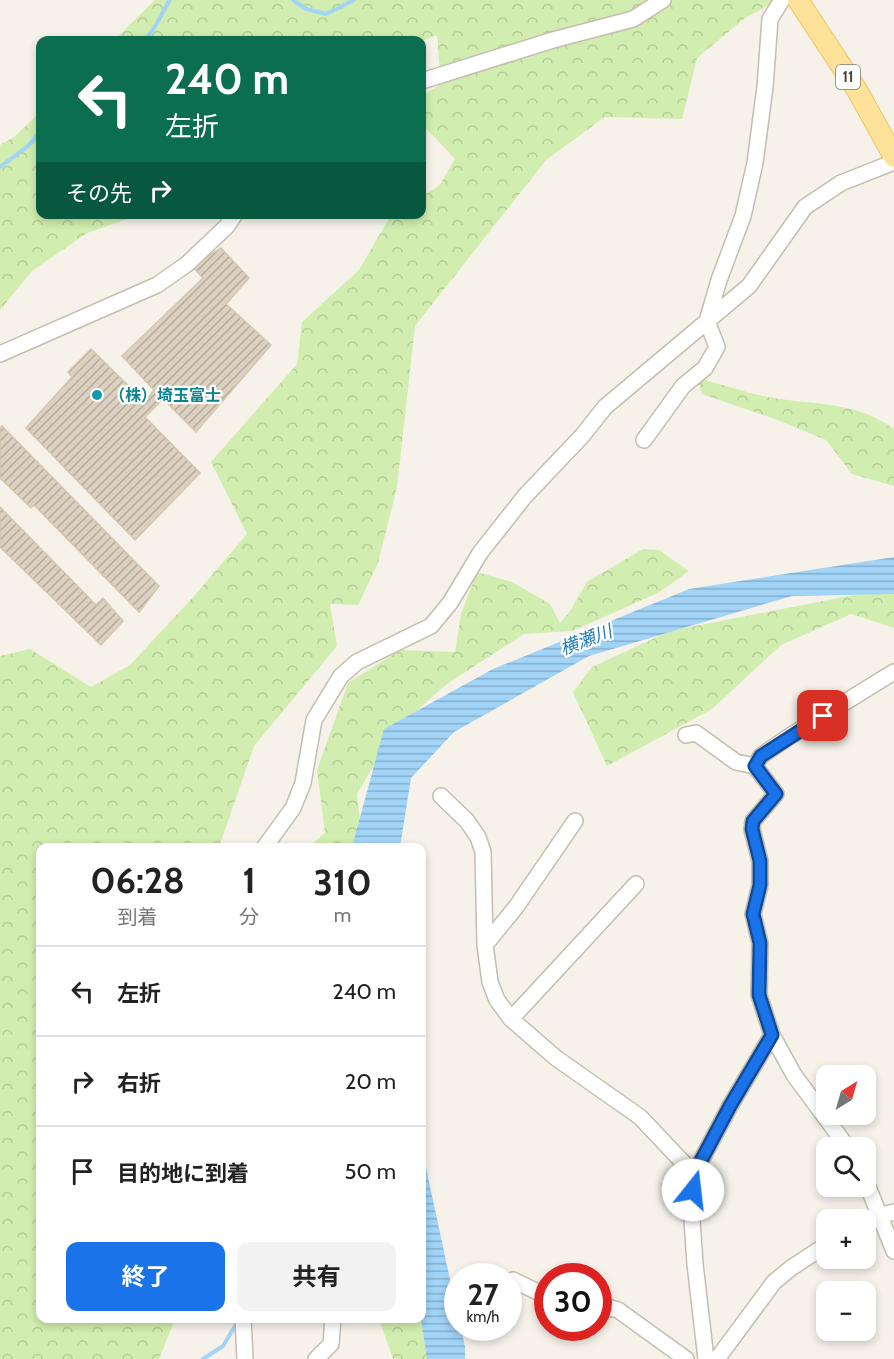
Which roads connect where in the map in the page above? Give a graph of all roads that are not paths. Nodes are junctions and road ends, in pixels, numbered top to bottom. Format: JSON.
{"nodes":[{"id":1,"x":663,"y":0,"type":"edge"},
{"id":2,"x":782,"y":0,"type":"edge"},
{"id":3,"x":798,"y":0,"type":"edge"},
{"id":4,"x":426,"y":80,"type":"edge"},
{"id":5,"x":894,"y":157,"type":"edge"},
{"id":6,"x":894,"y":162,"type":"edge"},
{"id":7,"x":232,"y":219,"type":"edge"},
{"id":8,"x":707,"y":321,"type":"junction"},
{"id":9,"x":0,"y":354,"type":"edge"},
{"id":10,"x":644,"y":440,"type":"dead end"},
{"id":11,"x":894,"y":672,"type":"edge"},
{"id":12,"x":686,"y":735,"type":"dead end"},
{"id":13,"x":755,"y":766,"type":"junction"},
{"id":14,"x":441,"y":796,"type":"dead end"},
{"id":15,"x":575,"y":821,"type":"dead end"},
{"id":16,"x":268,"y":843,"type":"edge"},
{"id":17,"x":636,"y":884,"type":"dead end"},
{"id":18,"x":485,"y":945,"type":"junction"},
{"id":19,"x":511,"y":1019,"type":"junction"},
{"id":20,"x":772,"y":1035,"type":"junction"},
{"id":21,"x":840,"y":1137,"type":"edge"},
{"id":22,"x":694,"y":1174,"type":"junction"},
{"id":23,"x":876,"y":1197,"type":"edge"},
{"id":24,"x":887,"y":1214,"type":"edge"},
{"id":25,"x":894,"y":1251,"type":"edge"},
{"id":26,"x":816,"y":1252,"type":"edge"},
{"id":27,"x":612,"y":1308,"type":"edge"},
{"id":28,"x":243,"y":1323,"type":"edge"},
{"id":29,"x":333,"y":1323,"type":"edge"},
{"id":30,"x":245,"y":1359,"type":"edge"},
{"id":31,"x":316,"y":1359,"type":"edge"},
{"id":32,"x":686,"y":1359,"type":"edge"},
{"id":33,"x":706,"y":1359,"type":"edge"},
{"id":34,"x":717,"y":1359,"type":"edge"}],
"edges":[{"from":1,"to":4,"type":"street"},
{"from":2,"to":8,"type":"street"},
{"from":3,"to":5,"type":"main road","number":"11"},
{"from":6,"to":8,"type":"street"},
{"from":7,"to":9,"type":"street"},
{"from":8,"to":10,"type":"street"},
{"from":8,"to":16,"type":"street"},
{"from":11,"to":13,"type":"street"},
{"from":12,"to":13,"type":"street"},
{"from":13,"to":20,"type":"street"},
{"from":14,"to":18,"type":"street"},
{"from":15,"to":18,"type":"street"},
{"from":17,"to":19,"type":"street"},
{"from":18,"to":19,"type":"street"},
{"from":19,"to":22,"type":"street"},
{"from":20,"to":21,"type":"street"},
{"from":20,"to":22,"type":"street"},
{"from":22,"to":33,"type":"street"},
{"from":23,"to":24,"type":"street"},
{"from":24,"to":25,"type":"street"},
{"from":26,"to":34,"type":"street"},
{"from":27,"to":32,"type":"street"},
{"from":28,"to":30,"type":"street"},
{"from":29,"to":31,"type":"street"}]}
